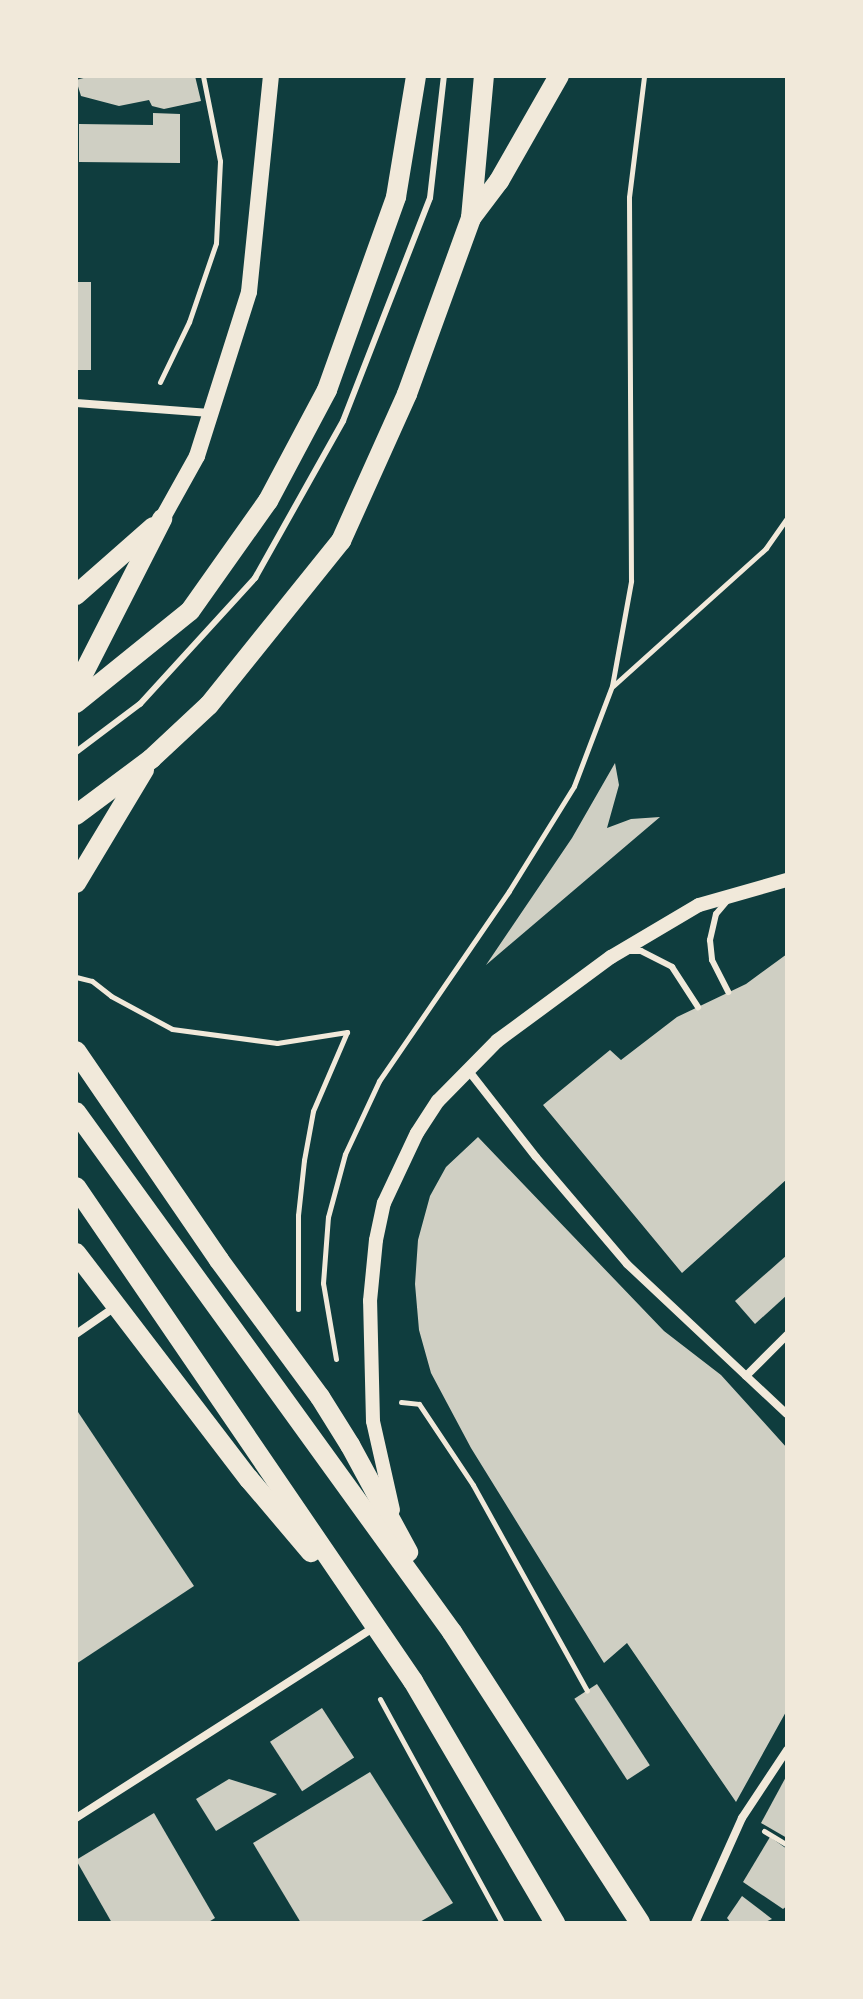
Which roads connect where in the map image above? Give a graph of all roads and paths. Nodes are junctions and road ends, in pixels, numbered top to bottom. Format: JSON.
{"nodes":[{"id":1,"x":203,"y":76,"type":"edge"},
{"id":2,"x":271,"y":76,"type":"edge"},
{"id":3,"x":416,"y":76,"type":"edge"},
{"id":4,"x":444,"y":76,"type":"edge"},
{"id":5,"x":484,"y":76,"type":"edge"},
{"id":6,"x":559,"y":76,"type":"edge"},
{"id":7,"x":644,"y":76,"type":"edge"},
{"id":8,"x":471,"y":218,"type":"junction"},
{"id":9,"x":76,"y":403,"type":"edge"},
{"id":10,"x":147,"y":410,"type":"junction"},
{"id":11,"x":210,"y":413,"type":"junction"},
{"id":12,"x":787,"y":518,"type":"edge"},
{"id":13,"x":162,"y":519,"type":"junction"},
{"id":14,"x":76,"y":595,"type":"edge"},
{"id":15,"x":612,"y":686,"type":"junction"},
{"id":16,"x":76,"y":688,"type":"edge"},
{"id":17,"x":76,"y":703,"type":"edge"},
{"id":18,"x":76,"y":752,"type":"edge"},
{"id":19,"x":151,"y":759,"type":"junction"},
{"id":20,"x":76,"y":815,"type":"edge"},
{"id":21,"x":787,"y":880,"type":"edge"},
{"id":22,"x":76,"y":883,"type":"edge"},
{"id":23,"x":736,"y":896,"type":"junction"},
{"id":24,"x":611,"y":957,"type":"junction"},
{"id":25,"x":76,"y":977,"type":"edge"},
{"id":26,"x":728,"y":992,"type":"dead end"},
{"id":27,"x":698,"y":1007,"type":"dead end"},
{"id":28,"x":417,"y":1023,"type":"dead end"},
{"id":29,"x":76,"y":1051,"type":"edge"},
{"id":30,"x":467,"y":1070,"type":"junction"},
{"id":31,"x":76,"y":1112,"type":"edge"},
{"id":32,"x":76,"y":1187,"type":"edge"},
{"id":33,"x":76,"y":1253,"type":"edge"},
{"id":34,"x":116,"y":1307,"type":"junction"},
{"id":35,"x":299,"y":1315,"type":"dead end"},
{"id":36,"x":76,"y":1334,"type":"edge"},
{"id":37,"x":787,"y":1335,"type":"edge"},
{"id":38,"x":746,"y":1376,"type":"junction"},
{"id":39,"x":371,"y":1397,"type":"junction"},
{"id":40,"x":787,"y":1414,"type":"edge"},
{"id":41,"x":408,"y":1552,"type":"junction"},
{"id":42,"x":375,"y":1627,"type":"junction"},
{"id":43,"x":452,"y":1632,"type":"junction"},
{"id":44,"x":350,"y":1643,"type":"junction"},
{"id":45,"x":413,"y":1681,"type":"junction"},
{"id":46,"x":587,"y":1691,"type":"dead end"},
{"id":47,"x":787,"y":1750,"type":"edge"},
{"id":48,"x":76,"y":1818,"type":"edge"},
{"id":49,"x":502,"y":1923,"type":"edge"},
{"id":50,"x":555,"y":1923,"type":"edge"},
{"id":51,"x":640,"y":1923,"type":"edge"},
{"id":52,"x":695,"y":1923,"type":"edge"}],
"edges":[{"from":1,"to":10,"type":"path"},
{"from":2,"to":11,"type":"main road"},
{"from":3,"to":17,"type":"main road"},
{"from":4,"to":18,"type":"lane"},
{"from":5,"to":8,"type":"main road"},
{"from":6,"to":8,"type":"main road"},
{"from":7,"to":15,"type":"path"},
{"from":8,"to":19,"type":"main road"},
{"from":9,"to":10,"type":"street"},
{"from":10,"to":11,"type":"street"},
{"from":11,"to":13,"type":"main road"},
{"from":12,"to":15,"type":"path"},
{"from":13,"to":14,"type":"main road"},
{"from":13,"to":16,"type":"main road"},
{"from":15,"to":28,"type":"path"},
{"from":19,"to":20,"type":"main road"},
{"from":19,"to":22,"type":"main road"},
{"from":21,"to":23,"type":"street"},
{"from":23,"to":24,"type":"street"},
{"from":23,"to":26,"type":"lane"},
{"from":24,"to":27,"type":"lane"},
{"from":24,"to":30,"type":"street"},
{"from":25,"to":35,"type":"path"},
{"from":29,"to":41,"type":"main road"},
{"from":30,"to":38,"type":"street"},
{"from":30,"to":39,"type":"street"},
{"from":31,"to":43,"type":"main road"},
{"from":32,"to":45,"type":"main road"},
{"from":33,"to":34,"type":"main road"},
{"from":34,"to":36,"type":"street"},
{"from":34,"to":42,"type":"main road"},
{"from":37,"to":38,"type":"street"},
{"from":38,"to":40,"type":"street"},
{"from":39,"to":41,"type":"street"},
{"from":39,"to":46,"type":"path"},
{"from":41,"to":43,"type":"main road"},
{"from":42,"to":44,"type":"street"},
{"from":42,"to":45,"type":"main road"},
{"from":43,"to":51,"type":"main road"},
{"from":44,"to":48,"type":"street"},
{"from":44,"to":49,"type":"path"},
{"from":45,"to":50,"type":"main road"},
{"from":47,"to":52,"type":"street"}]}
